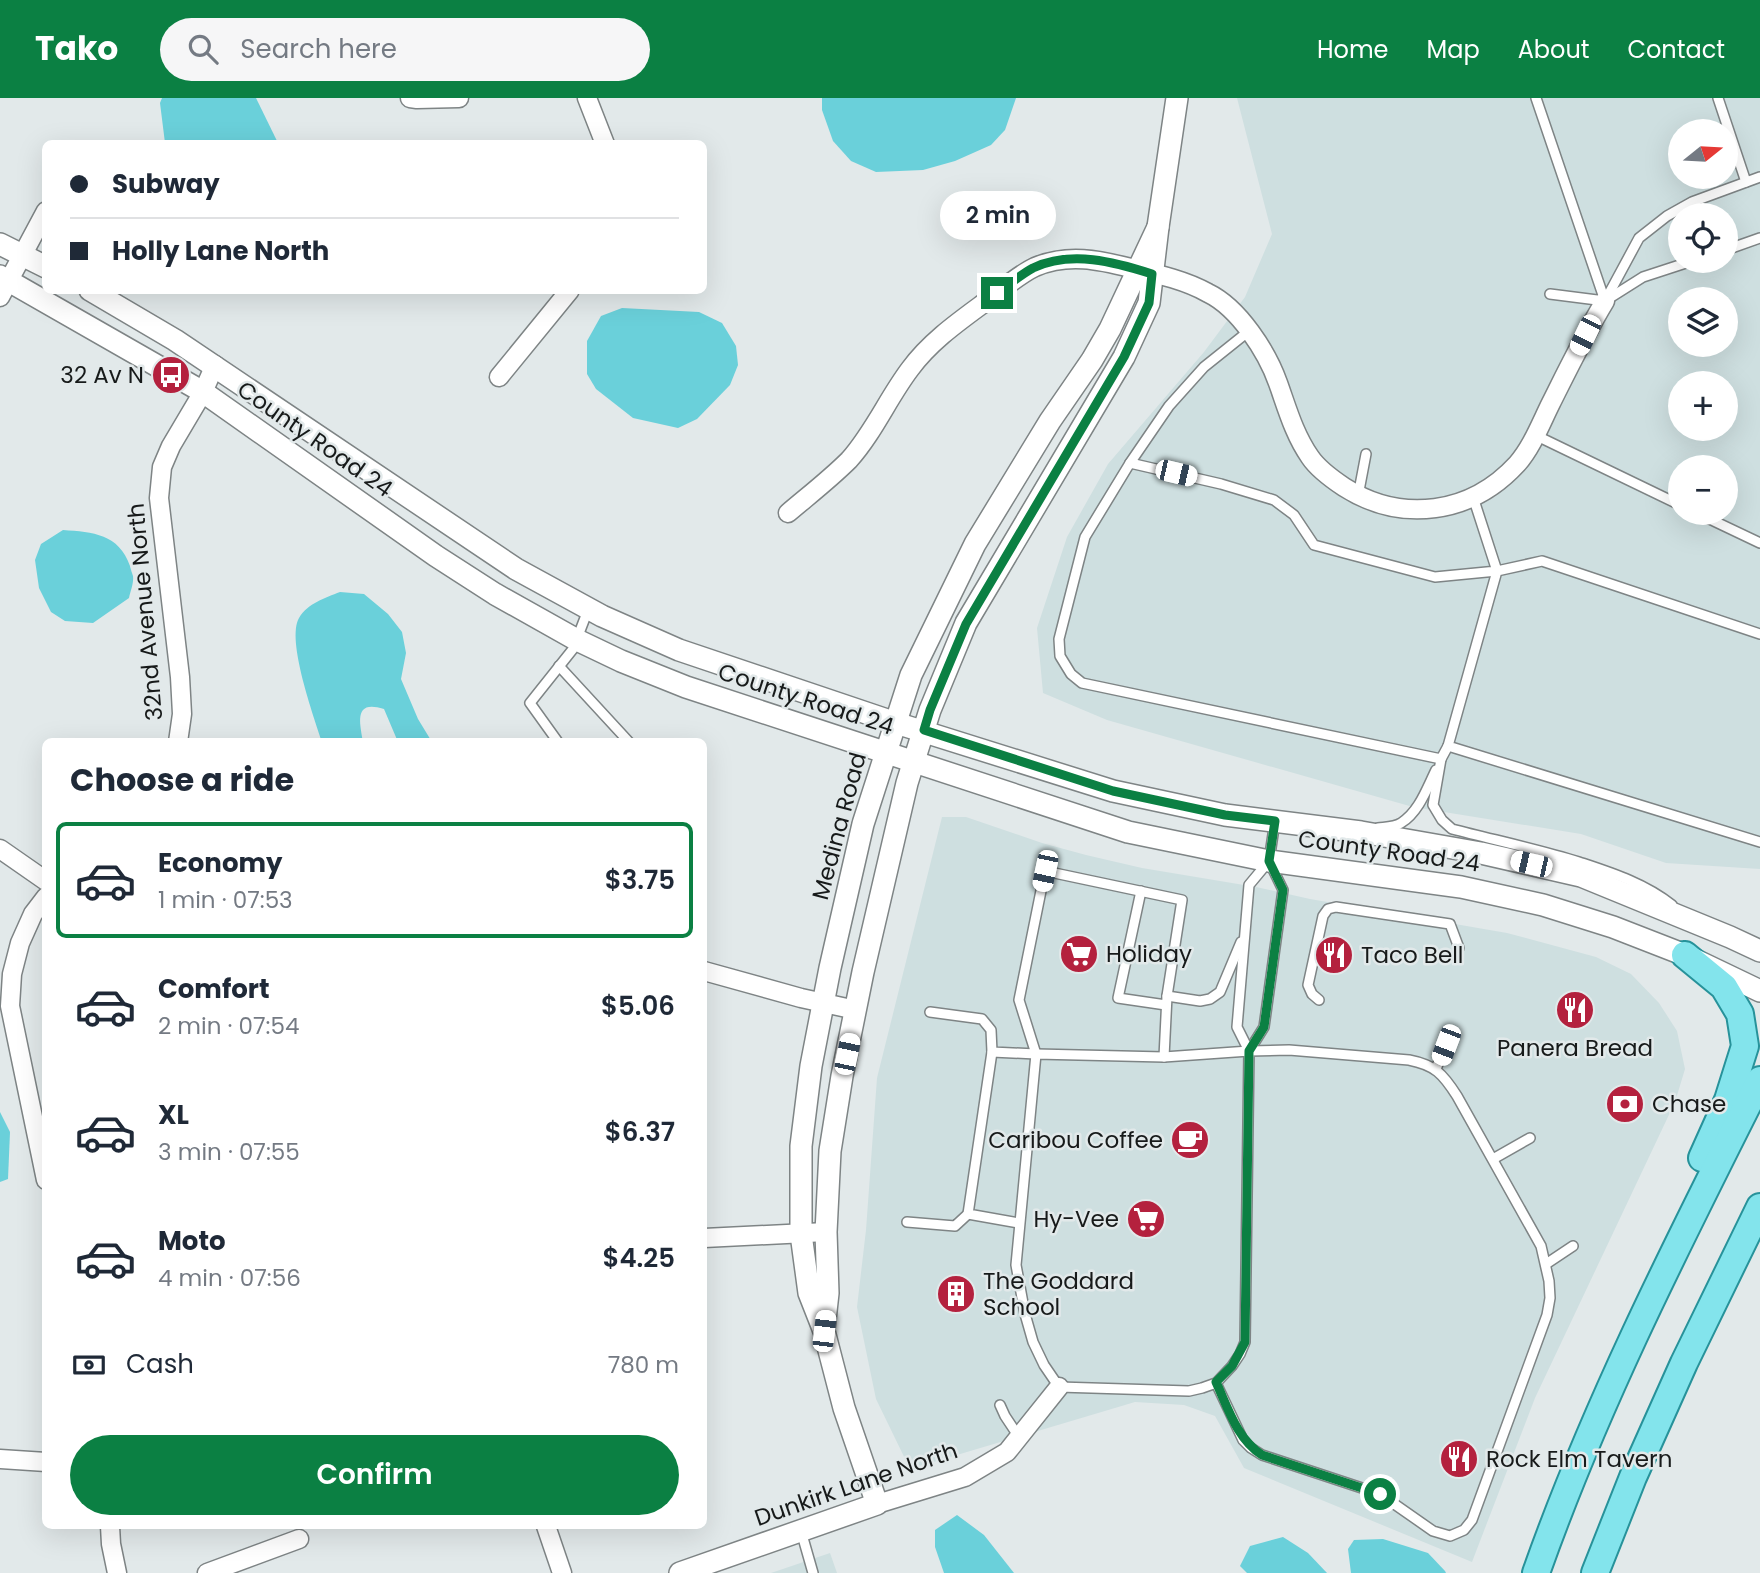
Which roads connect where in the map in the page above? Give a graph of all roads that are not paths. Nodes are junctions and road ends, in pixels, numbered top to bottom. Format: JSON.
{"nodes":[{"id":1,"x":410,"y":98,"type":"edge"},
{"id":2,"x":459,"y":98,"type":"edge"},
{"id":3,"x":587,"y":98,"type":"edge"},
{"id":4,"x":1177,"y":98,"type":"edge"},
{"id":5,"x":1536,"y":98,"type":"edge"},
{"id":6,"x":1718,"y":98,"type":"edge"},
{"id":7,"x":603,"y":140,"type":"edge"},
{"id":8,"x":1760,"y":177,"type":"edge"},
{"id":9,"x":1746,"y":182,"type":"junction"},
{"id":10,"x":42,"y":218,"type":"edge"},
{"id":11,"x":1760,"y":238,"type":"edge"},
{"id":12,"x":0,"y":244,"type":"edge"},
{"id":13,"x":1738,"y":246,"type":"edge"},
{"id":14,"x":22,"y":254,"type":"junction"},
{"id":15,"x":42,"y":265,"type":"edge"},
{"id":16,"x":1668,"y":269,"type":"edge"},
{"id":17,"x":1145,"y":272,"type":"junction"},
{"id":18,"x":3,"y":284,"type":"edge"},
{"id":19,"x":96,"y":294,"type":"edge"},
{"id":20,"x":567,"y":294,"type":"edge"},
{"id":21,"x":1550,"y":294,"type":"dead end"},
{"id":22,"x":1605,"y":301,"type":"junction"},
{"id":23,"x":1250,"y":331,"type":"junction"},
{"id":24,"x":215,"y":365,"type":"junction"},
{"id":25,"x":499,"y":377,"type":"dead end"},
{"id":26,"x":203,"y":392,"type":"junction"},
{"id":27,"x":1535,"y":435,"type":"junction"},
{"id":28,"x":1366,"y":454,"type":"dead end"},
{"id":29,"x":1130,"y":463,"type":"junction"},
{"id":30,"x":1358,"y":496,"type":"junction"},
{"id":31,"x":1473,"y":497,"type":"junction"},
{"id":32,"x":1668,"y":499,"type":"edge"},
{"id":33,"x":788,"y":513,"type":"dead end"},
{"id":34,"x":1722,"y":525,"type":"edge"},
{"id":35,"x":1760,"y":543,"type":"edge"},
{"id":36,"x":1497,"y":571,"type":"junction"},
{"id":37,"x":589,"y":609,"type":"junction"},
{"id":38,"x":1760,"y":634,"type":"edge"},
{"id":39,"x":577,"y":640,"type":"junction"},
{"id":40,"x":559,"y":666,"type":"junction"},
{"id":41,"x":896,"y":723,"type":"junction"},
{"id":42,"x":924,"y":730,"type":"junction"},
{"id":43,"x":179,"y":738,"type":"edge"},
{"id":44,"x":555,"y":738,"type":"edge"},
{"id":45,"x":625,"y":738,"type":"edge"},
{"id":46,"x":1448,"y":746,"type":"junction"},
{"id":47,"x":886,"y":753,"type":"junction"},
{"id":48,"x":1441,"y":760,"type":"junction"},
{"id":49,"x":914,"y":762,"type":"junction"},
{"id":50,"x":1275,"y":821,"type":"junction"},
{"id":51,"x":1361,"y":832,"type":"junction"},
{"id":52,"x":1760,"y":842,"type":"edge"},
{"id":53,"x":0,"y":849,"type":"edge"},
{"id":54,"x":1269,"y":861,"type":"junction"},
{"id":55,"x":42,"y":878,"type":"edge"},
{"id":56,"x":1141,"y":891,"type":"junction"},
{"id":57,"x":42,"y":902,"type":"edge"},
{"id":58,"x":1696,"y":923,"type":"junction"},
{"id":59,"x":1245,"y":934,"type":"junction"},
{"id":60,"x":1460,"y":948,"type":"dead end"},
{"id":61,"x":1760,"y":951,"type":"edge"},
{"id":62,"x":1685,"y":955,"type":"junction"},
{"id":63,"x":707,"y":972,"type":"edge"},
{"id":64,"x":1760,"y":990,"type":"edge"},
{"id":65,"x":1166,"y":1000,"type":"junction"},
{"id":66,"x":1319,"y":1000,"type":"dead end"},
{"id":67,"x":823,"y":1003,"type":"junction"},
{"id":68,"x":856,"y":1010,"type":"junction"},
{"id":69,"x":930,"y":1012,"type":"dead end"},
{"id":70,"x":1446,"y":1045,"type":"dead end"},
{"id":71,"x":1249,"y":1051,"type":"junction"},
{"id":72,"x":992,"y":1052,"type":"junction"},
{"id":73,"x":1036,"y":1054,"type":"junction"},
{"id":74,"x":1164,"y":1057,"type":"junction"},
{"id":75,"x":1436,"y":1069,"type":"junction"},
{"id":76,"x":1760,"y":1080,"type":"edge"},
{"id":77,"x":1530,"y":1138,"type":"dead end"},
{"id":78,"x":1493,"y":1159,"type":"junction"},
{"id":79,"x":42,"y":1161,"type":"edge"},
{"id":80,"x":1760,"y":1207,"type":"edge"},
{"id":81,"x":968,"y":1214,"type":"junction"},
{"id":82,"x":907,"y":1222,"type":"dead end"},
{"id":83,"x":1019,"y":1223,"type":"junction"},
{"id":84,"x":826,"y":1232,"type":"junction"},
{"id":85,"x":801,"y":1234,"type":"junction"},
{"id":86,"x":707,"y":1238,"type":"edge"},
{"id":87,"x":1573,"y":1246,"type":"dead end"},
{"id":88,"x":1546,"y":1264,"type":"junction"},
{"id":89,"x":1657,"y":1285,"type":"junction"},
{"id":90,"x":824,"y":1331,"type":"junction"},
{"id":91,"x":1216,"y":1382,"type":"junction"},
{"id":92,"x":1059,"y":1387,"type":"junction"},
{"id":93,"x":1000,"y":1405,"type":"dead end"},
{"id":94,"x":1019,"y":1437,"type":"junction"},
{"id":95,"x":0,"y":1459,"type":"edge"},
{"id":96,"x":42,"y":1462,"type":"edge"},
{"id":97,"x":877,"y":1504,"type":"junction"},
{"id":98,"x":110,"y":1529,"type":"edge"},
{"id":99,"x":547,"y":1529,"type":"edge"},
{"id":100,"x":801,"y":1531,"type":"junction"},
{"id":101,"x":299,"y":1539,"type":"dead end"},
{"id":102,"x":117,"y":1573,"type":"edge"},
{"id":103,"x":207,"y":1573,"type":"edge"},
{"id":104,"x":562,"y":1573,"type":"edge"},
{"id":105,"x":680,"y":1573,"type":"edge"},
{"id":106,"x":813,"y":1573,"type":"edge"},
{"id":107,"x":1536,"y":1573,"type":"edge"},
{"id":108,"x":1595,"y":1573,"type":"edge"}],
"edges":[{"from":1,"to":2,"type":"street"},
{"from":3,"to":7,"type":"street"},
{"from":4,"to":17,"type":"street","name":"Medina Road"},
{"from":5,"to":22,"type":"lane"},
{"from":6,"to":9,"type":"lane"},
{"from":8,"to":9,"type":"lane"},
{"from":9,"to":22,"type":"lane"},
{"from":10,"to":14,"type":"street"},
{"from":11,"to":13,"type":"lane"},
{"from":12,"to":14,"type":"street"},
{"from":14,"to":15,"type":"street"},
{"from":14,"to":18,"type":"street"},
{"from":16,"to":22,"type":"lane"},
{"from":17,"to":23,"type":"street"},
{"from":17,"to":33,"type":"street"},
{"from":17,"to":41,"type":"street","name":"Medina Road"},
{"from":17,"to":42,"type":"street","name":"Medina Road"},
{"from":18,"to":26,"type":"street","name":"County Road 24"},
{"from":19,"to":24,"type":"street","name":"County Road 24"},
{"from":20,"to":25,"type":"street"},
{"from":21,"to":22,"type":"lane"},
{"from":22,"to":27,"type":"street"},
{"from":23,"to":29,"type":"lane"},
{"from":23,"to":30,"type":"street"},
{"from":24,"to":26,"type":"street","name":"32nd Avenue North"},
{"from":24,"to":37,"type":"street","name":"County Road 24"},
{"from":26,"to":39,"type":"street","name":"County Road 24"},
{"from":26,"to":43,"type":"street","name":"32nd Avenue North"},
{"from":27,"to":31,"type":"street"},
{"from":27,"to":32,"type":"lane"},
{"from":28,"to":30,"type":"lane"},
{"from":29,"to":36,"type":"lane"},
{"from":29,"to":48,"type":"lane"},
{"from":30,"to":31,"type":"street"},
{"from":31,"to":36,"type":"lane"},
{"from":34,"to":35,"type":"lane"},
{"from":36,"to":38,"type":"lane"},
{"from":36,"to":46,"type":"lane"},
{"from":37,"to":39,"type":"lane"},
{"from":37,"to":41,"type":"street","name":"County Road 24"},
{"from":39,"to":40,"type":"lane"},
{"from":39,"to":47,"type":"street","name":"County Road 24"},
{"from":40,"to":44,"type":"lane"},
{"from":40,"to":45,"type":"lane"},
{"from":41,"to":42,"type":"street","name":"County Road 24"},
{"from":41,"to":47,"type":"street","name":"Medina Road"},
{"from":42,"to":49,"type":"street","name":"Medina Road"},
{"from":42,"to":50,"type":"street","name":"County Road 24"},
{"from":46,"to":48,"type":"lane"},
{"from":46,"to":52,"type":"lane"},
{"from":47,"to":49,"type":"street","name":"County Road 24"},
{"from":47,"to":67,"type":"street","name":"Medina Road"},
{"from":48,"to":51,"type":"lane"},
{"from":48,"to":58,"type":"lane"},
{"from":49,"to":54,"type":"street","name":"County Road 24"},
{"from":49,"to":68,"type":"street","name":"Medina Road"},
{"from":50,"to":51,"type":"street","name":"County Road 24"},
{"from":50,"to":54,"type":"lane"},
{"from":51,"to":58,"type":"street","name":"County Road 24"},
{"from":53,"to":55,"type":"street"},
{"from":54,"to":59,"type":"lane"},
{"from":54,"to":62,"type":"street","name":"County Road 24"},
{"from":54,"to":71,"type":"lane"},
{"from":56,"to":65,"type":"lane"},
{"from":56,"to":65,"type":"lane"},
{"from":56,"to":73,"type":"lane"},
{"from":57,"to":79,"type":"street"},
{"from":58,"to":61,"type":"street","name":"County Road 24"},
{"from":59,"to":65,"type":"lane"},
{"from":59,"to":71,"type":"lane"},
{"from":60,"to":66,"type":"lane"},
{"from":62,"to":64,"type":"street","name":"County Road 24"},
{"from":62,"to":89,"type":"main road"},
{"from":63,"to":67,"type":"street"},
{"from":65,"to":74,"type":"lane"},
{"from":67,"to":68,"type":"street"},
{"from":67,"to":85,"type":"street","name":"Medina Road"},
{"from":68,"to":84,"type":"street","name":"Medina Road"},
{"from":69,"to":72,"type":"lane"},
{"from":70,"to":75,"type":"lane"},
{"from":71,"to":74,"type":"lane"},
{"from":71,"to":75,"type":"lane"},
{"from":71,"to":91,"type":"lane"},
{"from":72,"to":73,"type":"lane"},
{"from":72,"to":81,"type":"lane"},
{"from":73,"to":74,"type":"lane"},
{"from":73,"to":83,"type":"lane"},
{"from":75,"to":78,"type":"lane"},
{"from":76,"to":89,"type":"main road"},
{"from":77,"to":78,"type":"lane"},
{"from":78,"to":88,"type":"lane"},
{"from":80,"to":108,"type":"main road"},
{"from":81,"to":82,"type":"lane"},
{"from":81,"to":83,"type":"lane"},
{"from":83,"to":92,"type":"lane"},
{"from":84,"to":85,"type":"street"},
{"from":84,"to":90,"type":"street","name":"Medina Road"},
{"from":85,"to":86,"type":"street"},
{"from":85,"to":90,"type":"street","name":"Medina Road"},
{"from":87,"to":88,"type":"lane"},
{"from":88,"to":91,"type":"lane"},
{"from":89,"to":107,"type":"main road"},
{"from":90,"to":97,"type":"street","name":"Medina Road"},
{"from":91,"to":92,"type":"lane"},
{"from":92,"to":94,"type":"street","name":"Dunkirk Lane North"},
{"from":93,"to":94,"type":"lane"},
{"from":94,"to":97,"type":"street","name":"Dunkirk Lane North"},
{"from":95,"to":96,"type":"street"},
{"from":97,"to":100,"type":"street","name":"Dunkirk Lane North"},
{"from":98,"to":102,"type":"street"},
{"from":99,"to":104,"type":"street"},
{"from":100,"to":105,"type":"street","name":"Dunkirk Lane North"},
{"from":100,"to":106,"type":"lane"},
{"from":101,"to":103,"type":"street"}]}
